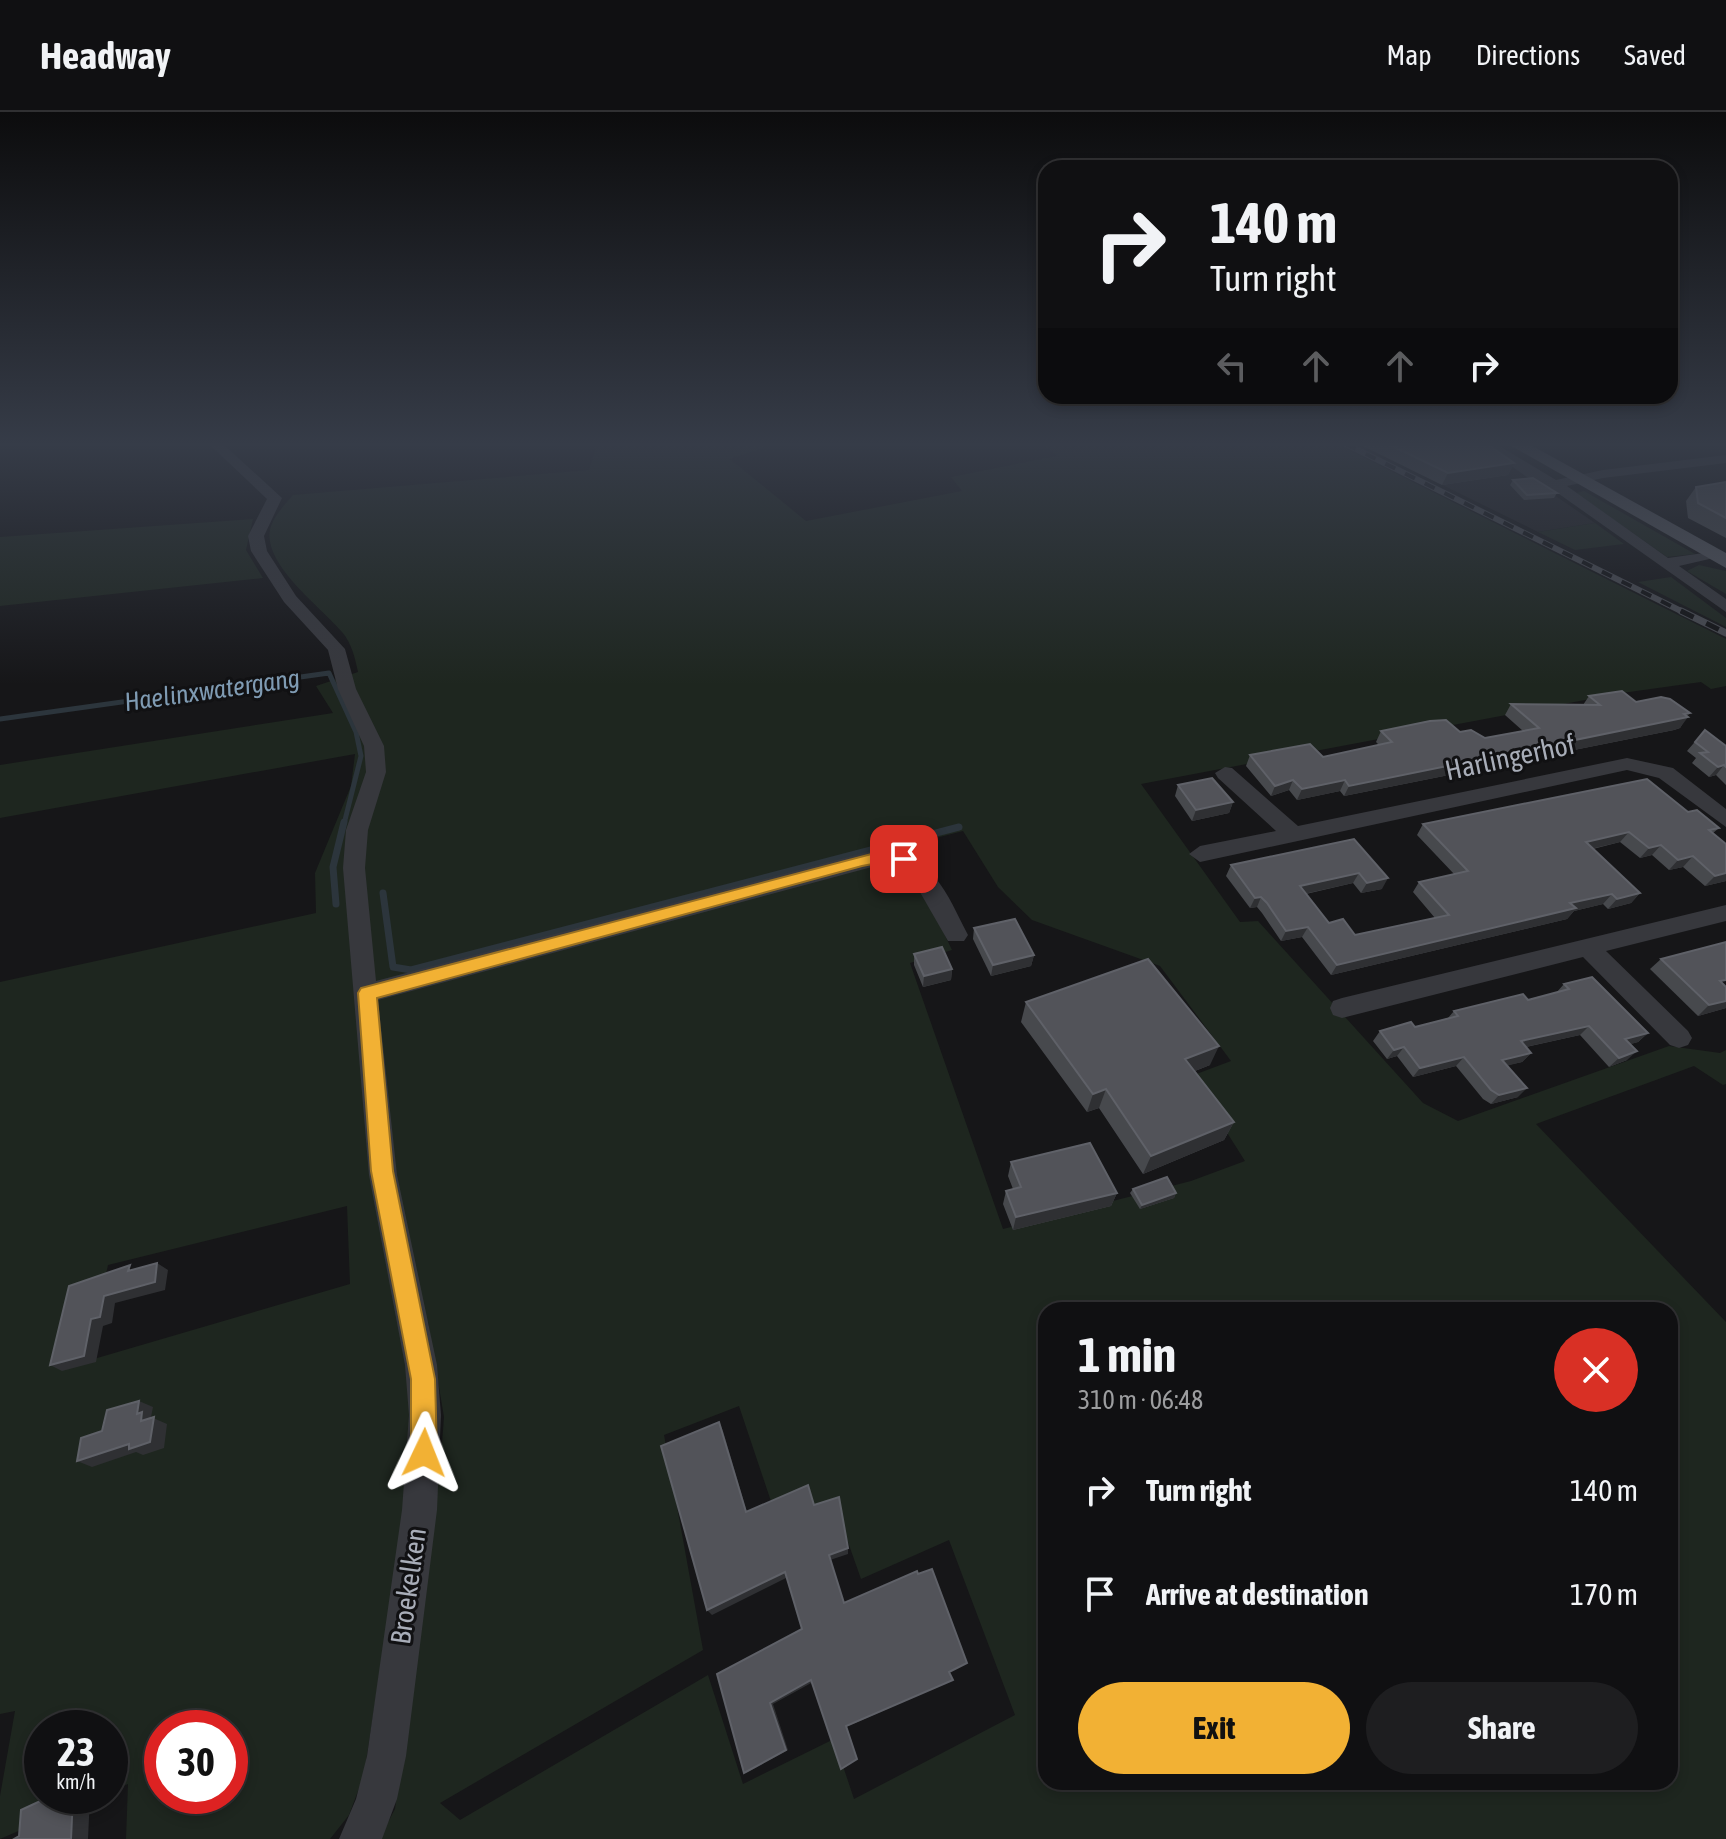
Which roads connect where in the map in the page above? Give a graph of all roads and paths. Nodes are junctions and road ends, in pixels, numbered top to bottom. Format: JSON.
{"nodes":[{"id":1,"x":262,"y":525,"type":"edge"},
{"id":2,"x":1610,"y":525,"type":"edge"},
{"id":3,"x":1660,"y":525,"type":"edge"},
{"id":4,"x":1719,"y":558,"type":"edge"},
{"id":5,"x":1664,"y":564,"type":"junction"},
{"id":6,"x":1726,"y":607,"type":"edge"},
{"id":7,"x":1225,"y":773,"type":"dead end"},
{"id":8,"x":1726,"y":820,"type":"edge"},
{"id":9,"x":1292,"y":833,"type":"junction"},
{"id":10,"x":1200,"y":854,"type":"dead end"},
{"id":11,"x":1726,"y":913,"type":"edge"},
{"id":12,"x":956,"y":935,"type":"dead end"},
{"id":13,"x":1589,"y":949,"type":"junction"},
{"id":14,"x":367,"y":993,"type":"junction"},
{"id":15,"x":1342,"y":1008,"type":"dead end"},
{"id":16,"x":1679,"y":1038,"type":"dead end"},
{"id":17,"x":360,"y":1839,"type":"edge"}],
"edges":[{"from":1,"to":14,"type":"street","name":"Broekelken"},
{"from":2,"to":5,"type":"street"},
{"from":3,"to":4,"type":"main road"},
{"from":4,"to":5,"type":"street"},
{"from":5,"to":6,"type":"street"},
{"from":7,"to":9,"type":"street"},
{"from":8,"to":9,"type":"street","name":"Harlingerhof"},
{"from":9,"to":10,"type":"street","name":"Harlingerhof"},
{"from":11,"to":13,"type":"street"},
{"from":12,"to":14,"type":"street"},
{"from":13,"to":15,"type":"street"},
{"from":13,"to":16,"type":"street"},
{"from":14,"to":17,"type":"street","name":"Broekelken"}]}
